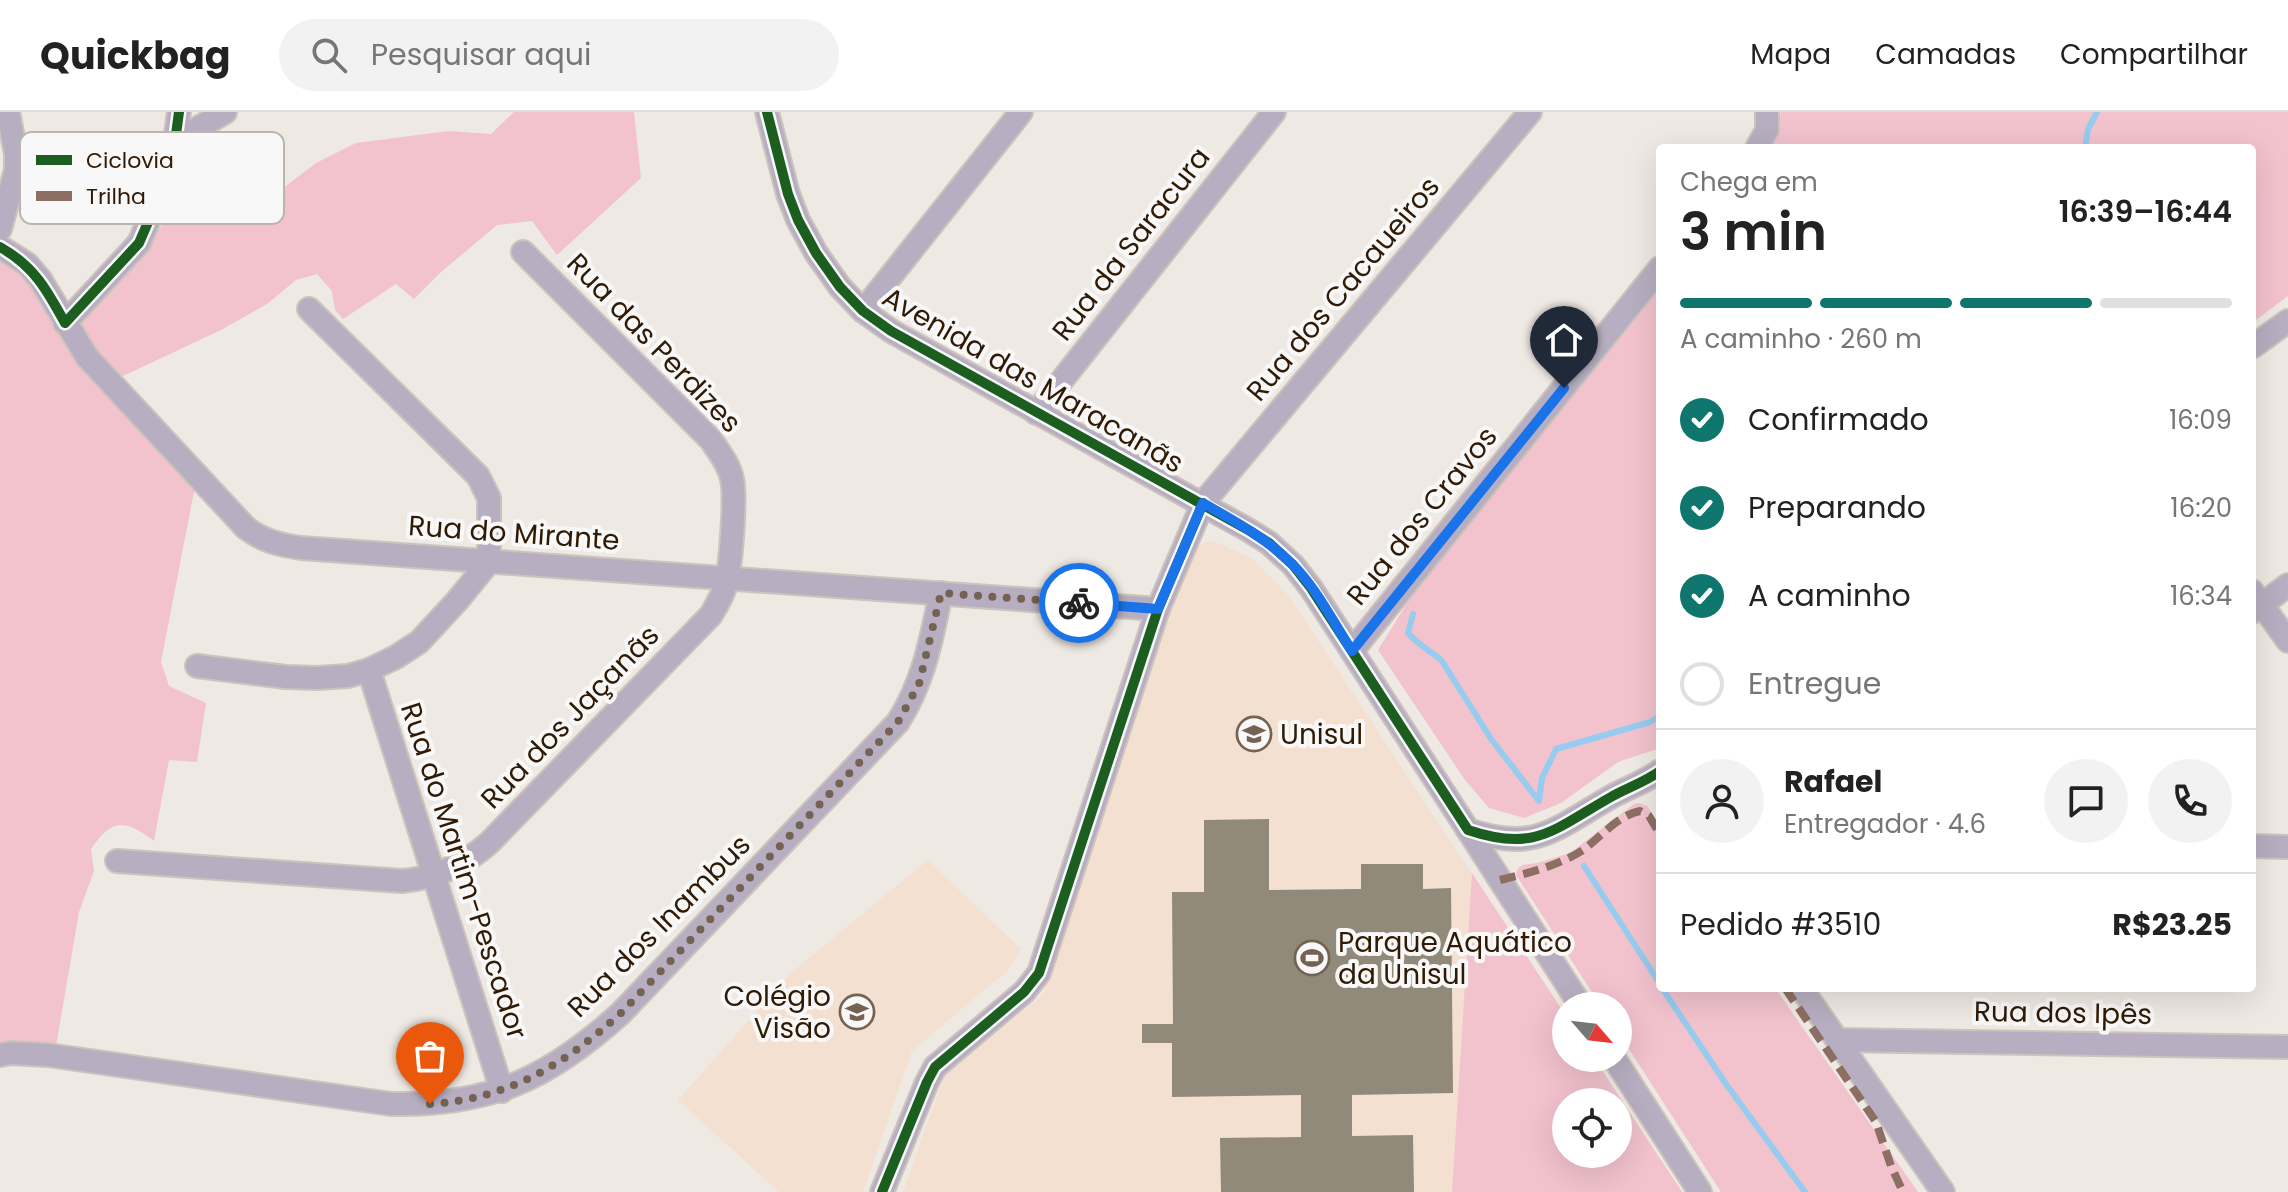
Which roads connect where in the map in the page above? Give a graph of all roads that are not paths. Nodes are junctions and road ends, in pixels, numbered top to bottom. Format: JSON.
{"nodes":[{"id":1,"x":8,"y":112,"type":"edge"},
{"id":2,"x":179,"y":112,"type":"edge"},
{"id":3,"x":225,"y":112,"type":"edge"},
{"id":4,"x":767,"y":112,"type":"edge"},
{"id":5,"x":1021,"y":112,"type":"edge"},
{"id":6,"x":1274,"y":112,"type":"edge"},
{"id":7,"x":1530,"y":112,"type":"edge"},
{"id":8,"x":1767,"y":112,"type":"edge"},
{"id":9,"x":176,"y":132,"type":"edge"},
{"id":10,"x":192,"y":132,"type":"edge"},
{"id":11,"x":1759,"y":144,"type":"edge"},
{"id":12,"x":147,"y":224,"type":"edge"},
{"id":13,"x":0,"y":229,"type":"edge"},
{"id":14,"x":0,"y":247,"type":"edge"},
{"id":15,"x":523,"y":252,"type":"dead end"},
{"id":16,"x":1656,"y":273,"type":"edge"},
{"id":17,"x":309,"y":309,"type":"dead end"},
{"id":18,"x":863,"y":311,"type":"junction"},
{"id":19,"x":2288,"y":321,"type":"edge"},
{"id":20,"x":65,"y":323,"type":"junction"},
{"id":21,"x":2256,"y":344,"type":"edge"},
{"id":22,"x":1036,"y":413,"type":"junction"},
{"id":23,"x":1203,"y":503,"type":"junction"},
{"id":24,"x":489,"y":562,"type":"junction"},
{"id":25,"x":727,"y":578,"type":"junction"},
{"id":26,"x":2288,"y":585,"type":"edge"},
{"id":27,"x":941,"y":593,"type":"junction"},
{"id":28,"x":2256,"y":601,"type":"edge"},
{"id":29,"x":2256,"y":603,"type":"edge"},
{"id":30,"x":1158,"y":609,"type":"junction"},
{"id":31,"x":2288,"y":641,"type":"edge"},
{"id":32,"x":1352,"y":651,"type":"junction"},
{"id":33,"x":197,"y":666,"type":"dead end"},
{"id":34,"x":369,"y":670,"type":"junction"},
{"id":35,"x":1656,"y":778,"type":"edge"},
{"id":36,"x":1468,"y":830,"type":"junction"},
{"id":37,"x":2256,"y":846,"type":"edge"},
{"id":38,"x":2288,"y":847,"type":"edge"},
{"id":39,"x":117,"y":861,"type":"dead end"},
{"id":40,"x":434,"y":875,"type":"junction"},
{"id":41,"x":1572,"y":992,"type":"edge"},
{"id":42,"x":1804,"y":992,"type":"edge"},
{"id":43,"x":1837,"y":1040,"type":"junction"},
{"id":44,"x":2288,"y":1047,"type":"edge"},
{"id":45,"x":0,"y":1055,"type":"edge"},
{"id":46,"x":1623,"y":1072,"type":"edge"},
{"id":47,"x":502,"y":1091,"type":"junction"},
{"id":48,"x":882,"y":1192,"type":"edge"},
{"id":49,"x":1700,"y":1192,"type":"edge"},
{"id":50,"x":1943,"y":1192,"type":"edge"}],
"edges":[{"from":1,"to":13,"type":"street"},
{"from":2,"to":9,"type":"street"},
{"from":3,"to":10,"type":"street"},
{"from":4,"to":18,"type":"street","name":"Avenida das Maracanãs"},
{"from":5,"to":18,"type":"street"},
{"from":6,"to":22,"type":"street","name":"Rua da Saracura"},
{"from":7,"to":23,"type":"street","name":"Rua dos Cacaueiros"},
{"from":8,"to":11,"type":"street"},
{"from":12,"to":20,"type":"street"},
{"from":14,"to":20,"type":"street","name":"Rua do Mirante"},
{"from":15,"to":25,"type":"street","name":"Rua das Perdizes"},
{"from":16,"to":32,"type":"street","name":"Rua dos Cravos"},
{"from":17,"to":24,"type":"street"},
{"from":18,"to":22,"type":"street","name":"Avenida das Maracanãs"},
{"from":19,"to":21,"type":"street"},
{"from":20,"to":24,"type":"street","name":"Rua do Mirante"},
{"from":22,"to":23,"type":"street","name":"Avenida das Maracanãs"},
{"from":23,"to":30,"type":"street","name":"Avenida das Maracanãs"},
{"from":23,"to":32,"type":"street"},
{"from":24,"to":25,"type":"street","name":"Rua do Mirante"},
{"from":24,"to":34,"type":"street"},
{"from":25,"to":27,"type":"street","name":"Rua do Mirante"},
{"from":25,"to":40,"type":"street","name":"Rua dos Jaçanãs"},
{"from":26,"to":28,"type":"street"},
{"from":27,"to":30,"type":"street","name":"Rua do Mirante"},
{"from":27,"to":47,"type":"street","name":"Rua dos Inambus"},
{"from":29,"to":31,"type":"street"},
{"from":30,"to":48,"type":"street","name":"Avenida das Maracanãs"},
{"from":32,"to":36,"type":"street"},
{"from":33,"to":34,"type":"street"},
{"from":34,"to":40,"type":"street","name":"Rua do Martim-Pescador"},
{"from":35,"to":36,"type":"street"},
{"from":36,"to":41,"type":"street"},
{"from":37,"to":38,"type":"street"},
{"from":39,"to":40,"type":"street","name":"Rua dos Jaçanãs"},
{"from":40,"to":47,"type":"street","name":"Rua do Martim-Pescador"},
{"from":42,"to":43,"type":"street"},
{"from":43,"to":44,"type":"street","name":"Rua dos Ipês"},
{"from":43,"to":50,"type":"street"},
{"from":45,"to":47,"type":"street","name":"Rua dos Inambus"},
{"from":46,"to":49,"type":"street"}]}
